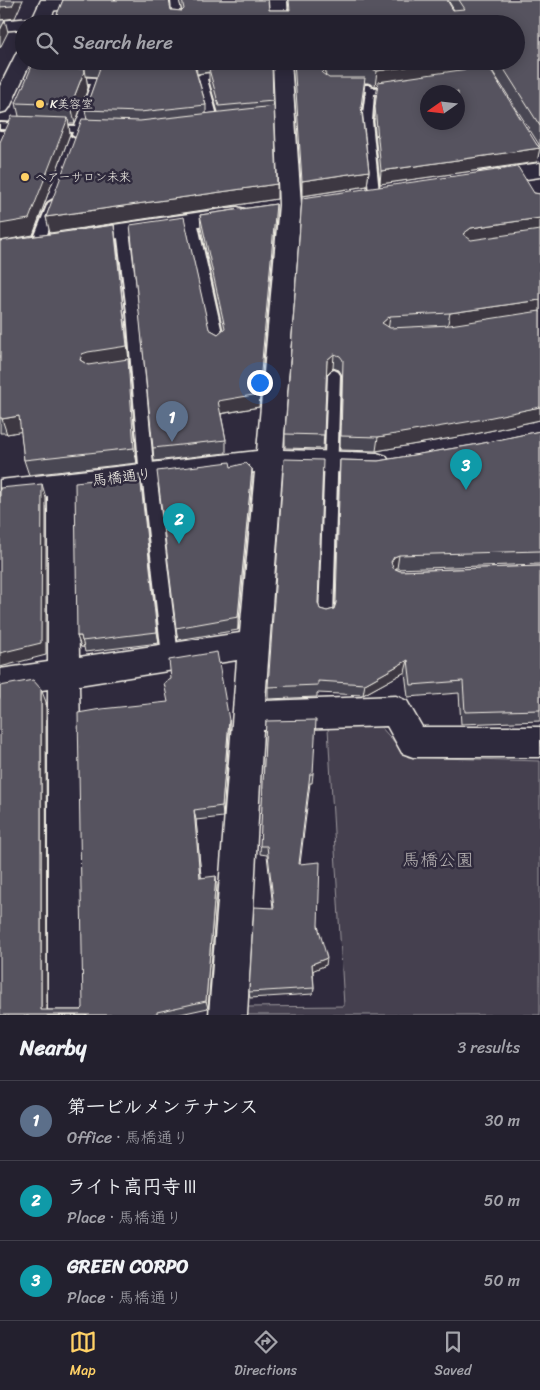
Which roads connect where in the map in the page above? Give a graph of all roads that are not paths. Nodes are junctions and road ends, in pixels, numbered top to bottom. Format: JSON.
{"nodes":[{"id":1,"x":121,"y":0,"type":"edge"},
{"id":2,"x":175,"y":0,"type":"edge"},
{"id":3,"x":278,"y":0,"type":"edge"},
{"id":4,"x":44,"y":13,"type":"edge"},
{"id":5,"x":177,"y":15,"type":"edge"},
{"id":6,"x":279,"y":15,"type":"edge"},
{"id":7,"x":15,"y":22,"type":"edge"},
{"id":8,"x":0,"y":26,"type":"edge"},
{"id":9,"x":22,"y":70,"type":"edge"},
{"id":10,"x":279,"y":70,"type":"edge"},
{"id":11,"x":482,"y":70,"type":"edge"},
{"id":12,"x":237,"y":74,"type":"edge"},
{"id":13,"x":60,"y":80,"type":"edge"},
{"id":14,"x":402,"y":87,"type":"edge"},
{"id":15,"x":338,"y":88,"type":"edge"},
{"id":16,"x":373,"y":91,"type":"junction"},
{"id":17,"x":499,"y":92,"type":"edge"},
{"id":18,"x":0,"y":107,"type":"edge"},
{"id":19,"x":214,"y":123,"type":"edge"},
{"id":20,"x":0,"y":126,"type":"edge"},
{"id":21,"x":79,"y":129,"type":"junction"},
{"id":22,"x":106,"y":130,"type":"edge"},
{"id":23,"x":73,"y":146,"type":"edge"},
{"id":24,"x":531,"y":177,"type":"edge"},
{"id":25,"x":463,"y":181,"type":"edge"},
{"id":26,"x":57,"y":190,"type":"edge"},
{"id":27,"x":375,"y":193,"type":"edge"},
{"id":28,"x":282,"y":207,"type":"junction"},
{"id":29,"x":191,"y":221,"type":"junction"},
{"id":30,"x":123,"y":230,"type":"junction"},
{"id":31,"x":29,"y":245,"type":"joint"},
{"id":32,"x":218,"y":342,"type":"edge"},
{"id":33,"x":334,"y":375,"type":"dead end"},
{"id":34,"x":403,"y":458,"type":"edge"},
{"id":35,"x":270,"y":460,"type":"junction"},
{"id":36,"x":330,"y":464,"type":"junction"},
{"id":37,"x":149,"y":473,"type":"junction"},
{"id":38,"x":62,"y":484,"type":"junction"},
{"id":39,"x":0,"y":491,"type":"edge"},
{"id":40,"x":326,"y":616,"type":"edge"},
{"id":41,"x":253,"y":644,"type":"junction"},
{"id":42,"x":170,"y":656,"type":"junction"},
{"id":43,"x":64,"y":673,"type":"junction"},
{"id":44,"x":0,"y":683,"type":"edge"},
{"id":45,"x":248,"y":716,"type":"junction"},
{"id":46,"x":540,"y":742,"type":"edge"},
{"id":47,"x":67,"y":1015,"type":"edge"},
{"id":48,"x":228,"y":1015,"type":"edge"}],
"edges":[{"from":1,"to":4,"type":"street"},
{"from":2,"to":5,"type":"lane"},
{"from":3,"to":6,"type":"street"},
{"from":7,"to":8,"type":"street"},
{"from":9,"to":18,"type":"street"},
{"from":10,"to":28,"type":"street"},
{"from":11,"to":17,"type":"lane"},
{"from":12,"to":19,"type":"lane"},
{"from":13,"to":21,"type":"lane"},
{"from":14,"to":16,"type":"lane"},
{"from":15,"to":16,"type":"lane"},
{"from":16,"to":27,"type":"lane"},
{"from":20,"to":21,"type":"lane"},
{"from":21,"to":22,"type":"lane"},
{"from":21,"to":23,"type":"lane"},
{"from":24,"to":25,"type":"street"},
{"from":26,"to":31,"type":"lane"},
{"from":28,"to":29,"type":"street"},
{"from":28,"to":35,"type":"street"},
{"from":29,"to":30,"type":"street"},
{"from":29,"to":32,"type":"lane"},
{"from":30,"to":31,"type":"street"},
{"from":30,"to":37,"type":"lane"},
{"from":33,"to":36,"type":"lane"},
{"from":34,"to":36,"type":"street","name":"馬橋通り"},
{"from":35,"to":36,"type":"street","name":"馬橋通り"},
{"from":35,"to":37,"type":"street","name":"馬橋通り"},
{"from":35,"to":41,"type":"street"},
{"from":36,"to":40,"type":"lane"},
{"from":37,"to":38,"type":"street","name":"馬橋通り"},
{"from":37,"to":42,"type":"lane"},
{"from":38,"to":39,"type":"street","name":"馬橋通り"},
{"from":38,"to":43,"type":"street"},
{"from":41,"to":42,"type":"street"},
{"from":41,"to":45,"type":"street"},
{"from":42,"to":43,"type":"street"},
{"from":43,"to":44,"type":"street"},
{"from":43,"to":47,"type":"street"},
{"from":45,"to":46,"type":"street"},
{"from":45,"to":48,"type":"street"}]}
